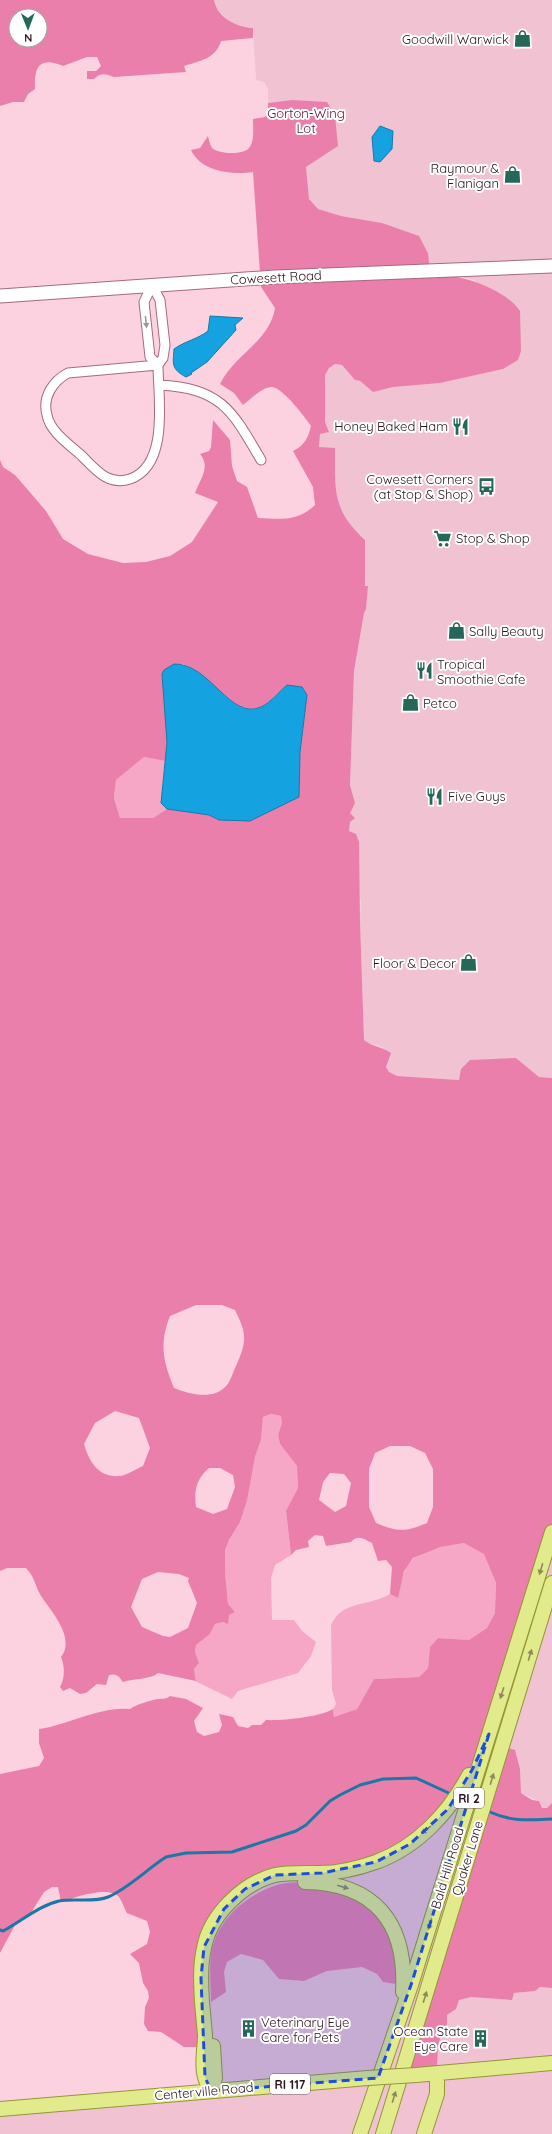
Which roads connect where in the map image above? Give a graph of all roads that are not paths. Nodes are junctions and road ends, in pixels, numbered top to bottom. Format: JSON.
{"nodes":[{"id":1,"x":552,"y":266,"type":"edge"},
{"id":2,"x":152,"y":285,"type":"junction"},
{"id":3,"x":0,"y":296,"type":"edge"},
{"id":4,"x":158,"y":365,"type":"junction"},
{"id":5,"x":159,"y":385,"type":"junction"},
{"id":6,"x":261,"y":460,"type":"dead end"},
{"id":7,"x":552,"y":1532,"type":"edge"},
{"id":8,"x":552,"y":1583,"type":"edge"},
{"id":9,"x":488,"y":1734,"type":"junction"},
{"id":10,"x":402,"y":2008,"type":"junction"},
{"id":11,"x":552,"y":2063,"type":"edge"},
{"id":12,"x":437,"y":2074,"type":"junction"},
{"id":13,"x":211,"y":2091,"type":"junction"},
{"id":14,"x":0,"y":2109,"type":"edge"},
{"id":15,"x":360,"y":2134,"type":"edge"},
{"id":16,"x":383,"y":2134,"type":"edge"},
{"id":17,"x":424,"y":2134,"type":"edge"}],
"edges":[{"from":1,"to":2,"type":"main road","name":"Cowesett Road"},
{"from":2,"to":3,"type":"main road","name":"Cowesett Road"},
{"from":2,"to":4,"type":"street"},
{"from":2,"to":4,"type":"street","one_way":true},
{"from":4,"to":5,"type":"street"},
{"from":4,"to":5,"type":"street"},
{"from":5,"to":6,"type":"street"},
{"from":7,"to":9,"type":"main road","name":"Bald Hill Road","number":"RI 2","one_way":true},
{"from":16,"to":8,"type":"main road","name":"Quaker Lane","number":"RI 2","one_way":true},
{"from":9,"to":10,"type":"main road","name":"Bald Hill Road","number":"RI 2","one_way":true},
{"from":9,"to":13,"type":"main road","one_way":true},
{"from":13,"to":10,"type":"main road","one_way":true},
{"from":10,"to":15,"type":"main road","name":"Bald Hill Road","number":"RI 2"},
{"from":11,"to":12,"type":"main road","name":"Centerville Road","number":"RI 117"},
{"from":12,"to":13,"type":"main road","name":"Centerville Road","number":"RI 117","bridge":true},
{"from":12,"to":17,"type":"main road"},
{"from":13,"to":14,"type":"main road","name":"Centerville Road","number":"RI 117"}]}
